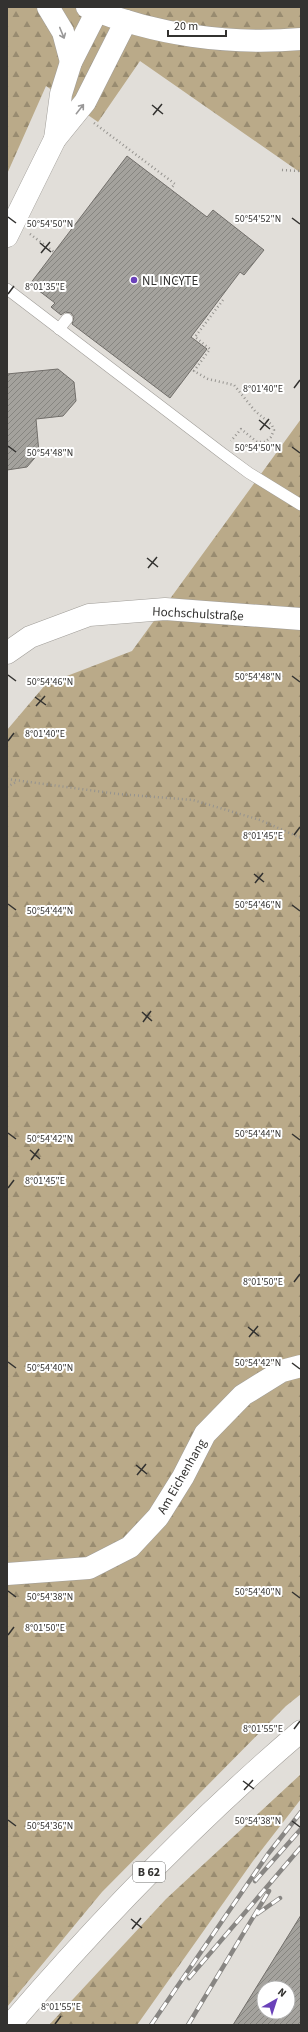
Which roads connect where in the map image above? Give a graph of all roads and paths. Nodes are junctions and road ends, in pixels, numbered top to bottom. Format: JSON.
{"nodes":[{"id":1,"x":48,"y":7,"type":"edge"},
{"id":2,"x":92,"y":9,"type":"edge"},
{"id":3,"x":126,"y":21,"type":"junction"},
{"id":4,"x":301,"y":39,"type":"edge"},
{"id":5,"x":71,"y":62,"type":"junction"},
{"id":6,"x":94,"y":123,"type":"dead end"},
{"id":7,"x":56,"y":140,"type":"junction"},
{"id":8,"x":282,"y":170,"type":"dead end"},
{"id":9,"x":301,"y":172,"type":"edge"},
{"id":10,"x":170,"y":189,"type":"dead end"},
{"id":11,"x":10,"y":231,"type":"edge"},
{"id":12,"x":54,"y":252,"type":"dead end"},
{"id":13,"x":7,"y":289,"type":"edge"},
{"id":14,"x":223,"y":300,"type":"dead end"},
{"id":15,"x":67,"y":319,"type":"dead end"},
{"id":16,"x":59,"y":329,"type":"junction"},
{"id":17,"x":222,"y":453,"type":"junction"},
{"id":18,"x":301,"y":505,"type":"edge"},
{"id":19,"x":301,"y":619,"type":"edge"},
{"id":20,"x":7,"y":653,"type":"edge"},
{"id":21,"x":7,"y":779,"type":"edge"},
{"id":22,"x":16,"y":782,"type":"junction"},
{"id":23,"x":7,"y":787,"type":"edge"},
{"id":24,"x":301,"y":838,"type":"edge"},
{"id":25,"x":301,"y":1366,"type":"edge"},
{"id":26,"x":7,"y":1574,"type":"edge"},
{"id":27,"x":301,"y":1731,"type":"edge"},
{"id":28,"x":10,"y":2025,"type":"edge"}],
"edges":[{"from":1,"to":5,"type":"street","one_way":true},
{"from":2,"to":3,"type":"street"},
{"from":2,"to":5,"type":"street"},
{"from":3,"to":4,"type":"street"},
{"from":7,"to":3,"type":"street","one_way":true},
{"from":5,"to":7,"type":"street"},
{"from":6,"to":10,"type":"path"},
{"from":7,"to":11,"type":"street"},
{"from":8,"to":9,"type":"path"},
{"from":11,"to":12,"type":"path"},
{"from":13,"to":16,"type":"lane"},
{"from":14,"to":17,"type":"path"},
{"from":15,"to":16,"type":"lane"},
{"from":16,"to":17,"type":"lane"},
{"from":17,"to":18,"type":"lane"},
{"from":19,"to":20,"type":"street","name":"Hochschulstraße"},
{"from":21,"to":22,"type":"path"},
{"from":22,"to":23,"type":"path"},
{"from":22,"to":24,"type":"path"},
{"from":25,"to":26,"type":"street","name":"Am Eichenhang"},
{"from":27,"to":28,"type":"street","number":"B 62"}]}
